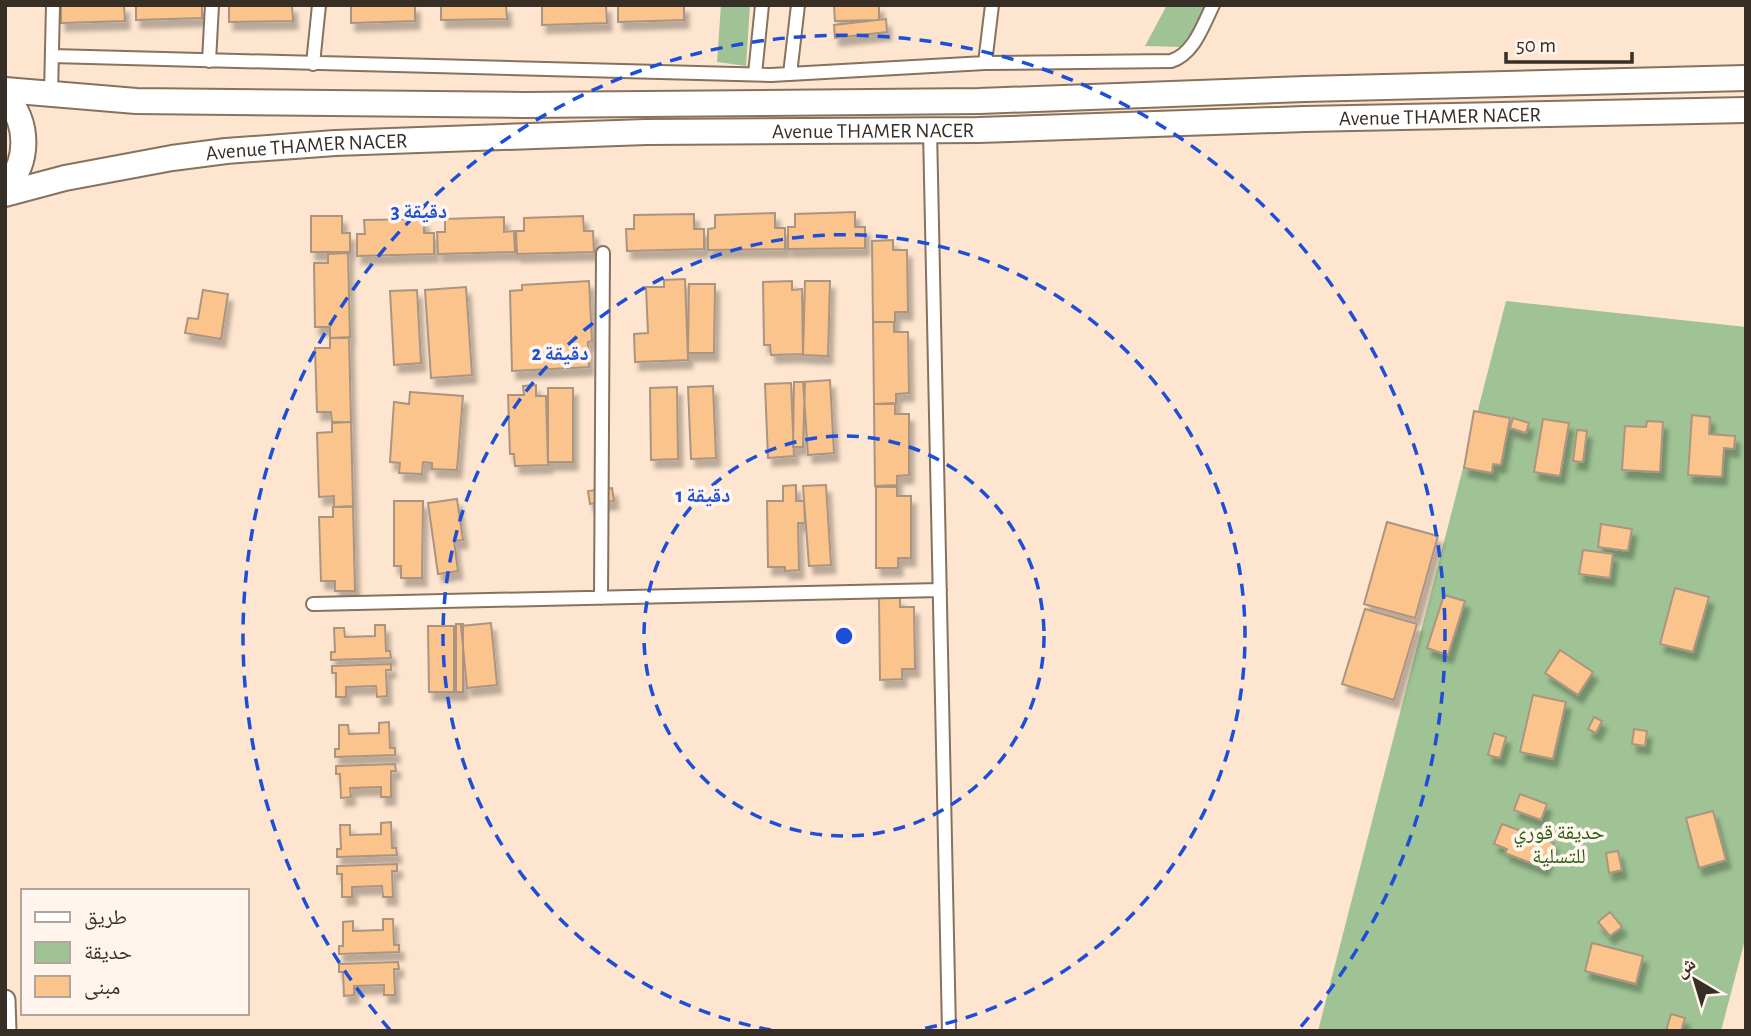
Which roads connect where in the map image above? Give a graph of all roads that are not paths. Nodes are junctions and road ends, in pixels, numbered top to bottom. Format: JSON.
{"nodes":[{"id":1,"x":53,"y":5,"type":"edge"},
{"id":2,"x":212,"y":5,"type":"edge"},
{"id":3,"x":319,"y":5,"type":"edge"},
{"id":4,"x":762,"y":5,"type":"edge"},
{"id":5,"x":798,"y":5,"type":"edge"},
{"id":6,"x":992,"y":5,"type":"edge"},
{"id":7,"x":1213,"y":5,"type":"edge"},
{"id":8,"x":52,"y":57,"type":"junction"},
{"id":9,"x":209,"y":61,"type":"junction"},
{"id":10,"x":985,"y":63,"type":"junction"},
{"id":11,"x":313,"y":64,"type":"junction"},
{"id":12,"x":755,"y":74,"type":"junction"},
{"id":13,"x":790,"y":74,"type":"junction"},
{"id":14,"x":1746,"y":78,"type":"edge"},
{"id":15,"x":5,"y":90,"type":"edge"},
{"id":16,"x":51,"y":94,"type":"junction"},
{"id":17,"x":5,"y":96,"type":"edge"},
{"id":18,"x":1746,"y":110,"type":"edge"},
{"id":19,"x":930,"y":130,"type":"junction"},
{"id":20,"x":5,"y":188,"type":"edge"},
{"id":21,"x":5,"y":194,"type":"edge"},
{"id":22,"x":603,"y":253,"type":"dead end"},
{"id":23,"x":940,"y":590,"type":"junction"},
{"id":24,"x":601,"y":598,"type":"junction"},
{"id":25,"x":313,"y":604,"type":"dead end"},
{"id":26,"x":5,"y":1000,"type":"edge"},
{"id":27,"x":6,"y":1031,"type":"edge"},
{"id":28,"x":949,"y":1031,"type":"edge"}],
"edges":[{"from":1,"to":8,"type":"street"},
{"from":2,"to":9,"type":"street"},
{"from":3,"to":11,"type":"street"},
{"from":4,"to":12,"type":"street"},
{"from":5,"to":13,"type":"street"},
{"from":6,"to":10,"type":"street"},
{"from":7,"to":10,"type":"street"},
{"from":8,"to":9,"type":"street"},
{"from":8,"to":16,"type":"street"},
{"from":9,"to":11,"type":"street"},
{"from":10,"to":13,"type":"street"},
{"from":11,"to":12,"type":"street"},
{"from":12,"to":13,"type":"street"},
{"from":14,"to":16,"type":"highway","name":"Avenue THAMER NACER"},
{"from":15,"to":16,"type":"highway","name":"Avenue THAMER NACER"},
{"from":17,"to":20,"type":"highway"},
{"from":18,"to":19,"type":"highway","name":"Avenue THAMER NACER"},
{"from":19,"to":21,"type":"highway","name":"Avenue THAMER NACER"},
{"from":19,"to":23,"type":"street"},
{"from":22,"to":24,"type":"street"},
{"from":23,"to":24,"type":"street"},
{"from":23,"to":28,"type":"street"},
{"from":24,"to":25,"type":"street"},
{"from":26,"to":27,"type":"main road"}]}
